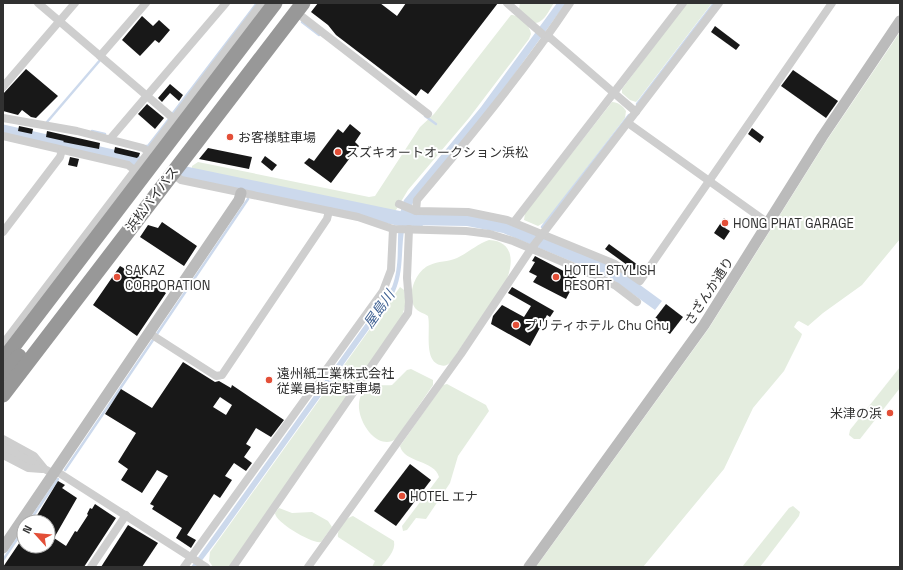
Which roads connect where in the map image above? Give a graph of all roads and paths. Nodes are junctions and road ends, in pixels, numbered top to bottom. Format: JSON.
{"nodes":[{"id":1,"x":38,"y":3,"type":"edge"},
{"id":2,"x":74,"y":3,"type":"edge"},
{"id":3,"x":146,"y":3,"type":"edge"},
{"id":4,"x":226,"y":3,"type":"edge"},
{"id":5,"x":262,"y":3,"type":"edge"},
{"id":6,"x":275,"y":3,"type":"edge"},
{"id":7,"x":507,"y":3,"type":"edge"},
{"id":8,"x":570,"y":3,"type":"edge"},
{"id":9,"x":683,"y":3,"type":"edge"},
{"id":10,"x":719,"y":3,"type":"edge"},
{"id":11,"x":832,"y":3,"type":"edge"},
{"id":12,"x":299,"y":8,"type":"edge"},
{"id":13,"x":59,"y":21,"type":"junction"},
{"id":14,"x":900,"y":21,"type":"edge"},
{"id":15,"x":547,"y":37,"type":"junction"},
{"id":16,"x":100,"y":56,"type":"junction"},
{"id":17,"x":3,"y":87,"type":"edge"},
{"id":18,"x":614,"y":93,"type":"junction"},
{"id":19,"x":147,"y":96,"type":"junction"},
{"id":20,"x":636,"y":112,"type":"junction"},
{"id":21,"x":428,"y":114,"type":"dead end"},
{"id":22,"x":3,"y":118,"type":"edge"},
{"id":23,"x":174,"y":119,"type":"junction"},
{"id":24,"x":628,"y":123,"type":"junction"},
{"id":25,"x":3,"y":136,"type":"edge"},
{"id":26,"x":110,"y":139,"type":"junction"},
{"id":27,"x":160,"y":146,"type":"junction"},
{"id":28,"x":62,"y":150,"type":"junction"},
{"id":29,"x":149,"y":152,"type":"junction"},
{"id":30,"x":139,"y":174,"type":"junction"},
{"id":31,"x":172,"y":174,"type":"junction"},
{"id":32,"x":709,"y":181,"type":"junction"},
{"id":33,"x":241,"y":193,"type":"junction"},
{"id":34,"x":399,"y":204,"type":"dead end"},
{"id":35,"x":414,"y":210,"type":"junction"},
{"id":36,"x":329,"y":211,"type":"junction"},
{"id":37,"x":514,"y":222,"type":"junction"},
{"id":38,"x":768,"y":223,"type":"junction"},
{"id":39,"x":395,"y":229,"type":"junction"},
{"id":40,"x":408,"y":230,"type":"junction"},
{"id":41,"x":3,"y":232,"type":"edge"},
{"id":42,"x":542,"y":235,"type":"junction"},
{"id":43,"x":532,"y":248,"type":"junction"},
{"id":44,"x":76,"y":299,"type":"junction"},
{"id":45,"x":637,"y":302,"type":"dead end"},
{"id":46,"x":149,"y":333,"type":"junction"},
{"id":47,"x":3,"y":344,"type":"edge"},
{"id":48,"x":3,"y":360,"type":"edge"},
{"id":49,"x":3,"y":374,"type":"edge"},
{"id":50,"x":3,"y":395,"type":"edge"},
{"id":51,"x":3,"y":439,"type":"edge"},
{"id":52,"x":3,"y":447,"type":"edge"},
{"id":53,"x":3,"y":454,"type":"edge"},
{"id":54,"x":51,"y":471,"type":"junction"},
{"id":55,"x":126,"y":515,"type":"junction"},
{"id":56,"x":3,"y":548,"type":"edge"},
{"id":57,"x":192,"y":558,"type":"junction"},
{"id":58,"x":204,"y":566,"type":"edge"},
{"id":59,"x":91,"y":567,"type":"edge"},
{"id":60,"x":184,"y":567,"type":"edge"},
{"id":61,"x":233,"y":567,"type":"edge"},
{"id":62,"x":308,"y":567,"type":"edge"},
{"id":63,"x":529,"y":567,"type":"edge"}],
"edges":[{"from":1,"to":13,"type":"street"},
{"from":2,"to":13,"type":"street"},
{"from":3,"to":16,"type":"street"},
{"from":4,"to":19,"type":"street"},
{"from":5,"to":23,"type":"street"},
{"from":6,"to":27,"type":"highway","name":"浜松バイパス"},
{"from":7,"to":15,"type":"street"},
{"from":8,"to":15,"type":"street"},
{"from":9,"to":18,"type":"street"},
{"from":10,"to":20,"type":"street"},
{"from":11,"to":32,"type":"street"},
{"from":12,"to":21,"type":"street"},
{"from":12,"to":31,"type":"highway","name":"浜松バイパス"},
{"from":13,"to":16,"type":"street"},
{"from":13,"to":17,"type":"street"},
{"from":14,"to":38,"type":"street","name":"さざんか通り"},
{"from":15,"to":18,"type":"street"},
{"from":15,"to":35,"type":"street"},
{"from":16,"to":19,"type":"street"},
{"from":18,"to":20,"type":"street"},
{"from":18,"to":37,"type":"street"},
{"from":19,"to":23,"type":"street"},
{"from":19,"to":26,"type":"street"},
{"from":20,"to":24,"type":"street"},
{"from":22,"to":26,"type":"street"},
{"from":23,"to":27,"type":"street"},
{"from":24,"to":32,"type":"street"},
{"from":24,"to":42,"type":"street"},
{"from":25,"to":28,"type":"street"},
{"from":26,"to":29,"type":"street"},
{"from":27,"to":29,"type":"street"},
{"from":27,"to":30,"type":"highway","name":"浜松バイパス"},
{"from":28,"to":30,"type":"street"},
{"from":28,"to":41,"type":"street"},
{"from":29,"to":30,"type":"street"},
{"from":30,"to":47,"type":"street"},
{"from":30,"to":48,"type":"highway","name":"浜松バイパス"},
{"from":31,"to":33,"type":"street"},
{"from":31,"to":44,"type":"highway","name":"浜松バイパス"},
{"from":32,"to":38,"type":"street"},
{"from":32,"to":42,"type":"street"},
{"from":33,"to":36,"type":"street"},
{"from":33,"to":46,"type":"street"},
{"from":34,"to":35,"type":"street"},
{"from":35,"to":37,"type":"street"},
{"from":36,"to":39,"type":"street"},
{"from":36,"to":46,"type":"street"},
{"from":37,"to":42,"type":"street"},
{"from":38,"to":63,"type":"street","name":"さざんか通り"},
{"from":39,"to":40,"type":"street"},
{"from":39,"to":57,"type":"street"},
{"from":40,"to":43,"type":"street"},
{"from":40,"to":61,"type":"street"},
{"from":42,"to":43,"type":"street"},
{"from":43,"to":45,"type":"street"},
{"from":43,"to":62,"type":"street"},
{"from":44,"to":49,"type":"highway"},
{"from":44,"to":50,"type":"highway","name":"浜松バイパス"},
{"from":46,"to":54,"type":"street"},
{"from":51,"to":54,"type":"street"},
{"from":52,"to":54,"type":"street"},
{"from":53,"to":54,"type":"street"},
{"from":54,"to":55,"type":"street"},
{"from":54,"to":56,"type":"street"},
{"from":55,"to":57,"type":"street"},
{"from":55,"to":59,"type":"street"},
{"from":57,"to":58,"type":"street"},
{"from":57,"to":60,"type":"street"}]}
